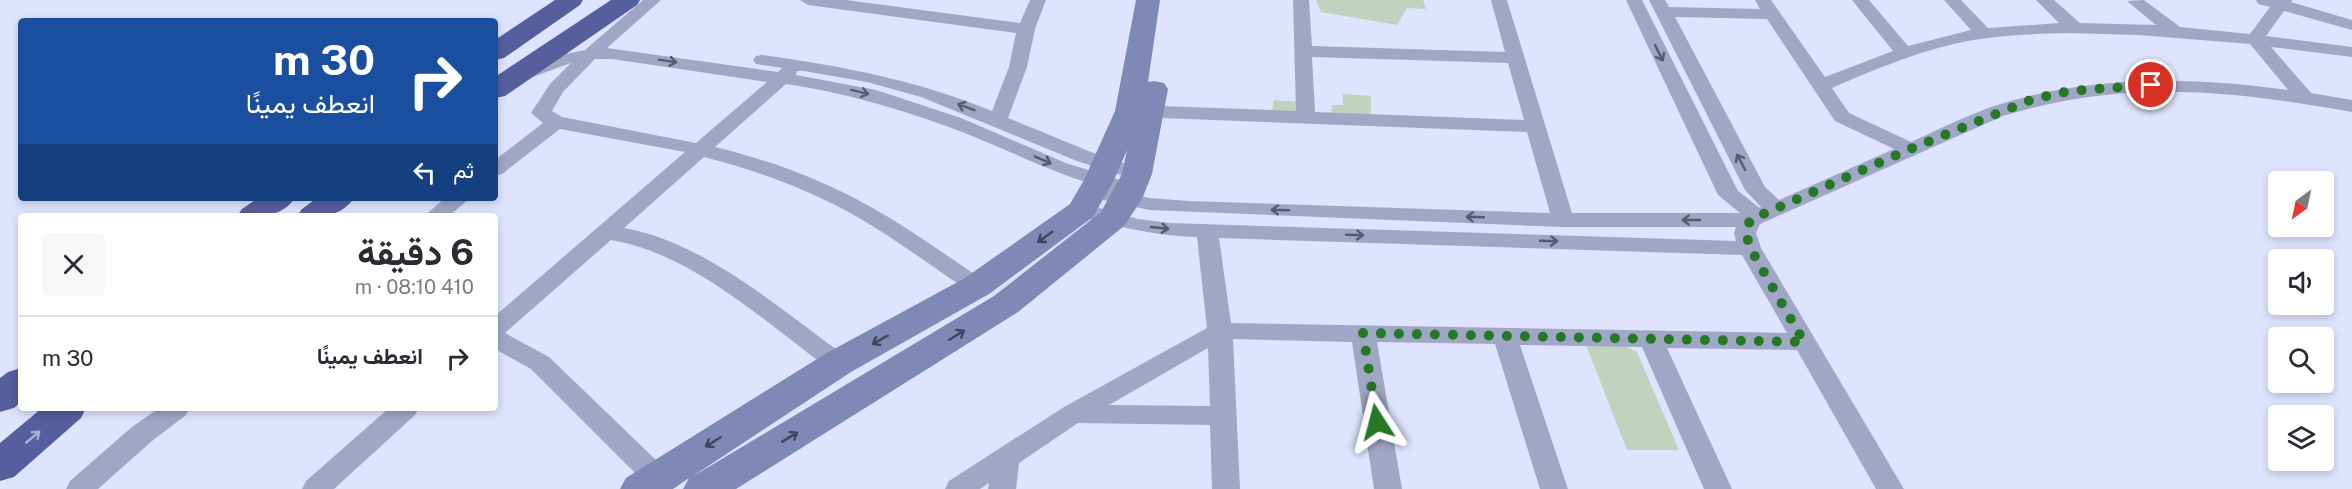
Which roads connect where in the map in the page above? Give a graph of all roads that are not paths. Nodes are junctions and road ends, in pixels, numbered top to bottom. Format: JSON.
{"nodes":[{"id":1,"x":553,"y":0,"type":"edge"},
{"id":2,"x":571,"y":0,"type":"edge"},
{"id":3,"x":607,"y":0,"type":"edge"},
{"id":4,"x":628,"y":0,"type":"edge"},
{"id":5,"x":653,"y":0,"type":"edge"},
{"id":6,"x":808,"y":0,"type":"edge"},
{"id":7,"x":1038,"y":0,"type":"edge"},
{"id":8,"x":1148,"y":0,"type":"edge"},
{"id":9,"x":1170,"y":0,"type":"edge"},
{"id":10,"x":1301,"y":0,"type":"edge"},
{"id":11,"x":1499,"y":0,"type":"edge"},
{"id":12,"x":1634,"y":0,"type":"edge"},
{"id":13,"x":1860,"y":0,"type":"edge"},
{"id":14,"x":1952,"y":0,"type":"edge"},
{"id":15,"x":2044,"y":0,"type":"edge"},
{"id":16,"x":2135,"y":0,"type":"edge"},
{"id":17,"x":2276,"y":2,"type":"edge"},
{"id":18,"x":868,"y":4,"type":"edge"},
{"id":19,"x":1660,"y":6,"type":"edge"},
{"id":20,"x":1767,"y":7,"type":"edge"},
{"id":21,"x":2352,"y":25,"type":"edge"},
{"id":22,"x":2075,"y":28,"type":"junction"},
{"id":23,"x":1026,"y":29,"type":"junction"},
{"id":24,"x":2174,"y":31,"type":"junction"},
{"id":25,"x":1984,"y":34,"type":"junction"},
{"id":26,"x":2255,"y":39,"type":"junction"},
{"id":27,"x":595,"y":40,"type":"junction"},
{"id":28,"x":498,"y":47,"type":"edge"},
{"id":29,"x":498,"y":48,"type":"edge"},
{"id":30,"x":1304,"y":51,"type":"junction"},
{"id":31,"x":2352,"y":52,"type":"edge"},
{"id":32,"x":1904,"y":53,"type":"junction"},
{"id":33,"x":1516,"y":58,"type":"junction"},
{"id":34,"x":789,"y":71,"type":"junction"},
{"id":35,"x":500,"y":85,"type":"edge"},
{"id":36,"x":1820,"y":86,"type":"junction"},
{"id":37,"x":2304,"y":97,"type":"junction"},
{"id":38,"x":2352,"y":106,"type":"edge"},
{"id":39,"x":1139,"y":112,"type":"junction"},
{"id":40,"x":1306,"y":118,"type":"junction"},
{"id":41,"x":998,"y":119,"type":"junction"},
{"id":42,"x":556,"y":122,"type":"junction"},
{"id":43,"x":1536,"y":126,"type":"junction"},
{"id":44,"x":702,"y":149,"type":"junction"},
{"id":45,"x":1910,"y":149,"type":"junction"},
{"id":46,"x":498,"y":168,"type":"edge"},
{"id":47,"x":1111,"y":191,"type":"junction"},
{"id":48,"x":275,"y":201,"type":"edge"},
{"id":49,"x":334,"y":201,"type":"edge"},
{"id":50,"x":455,"y":201,"type":"edge"},
{"id":51,"x":257,"y":213,"type":"edge"},
{"id":52,"x":317,"y":213,"type":"edge"},
{"id":53,"x":439,"y":213,"type":"edge"},
{"id":54,"x":1761,"y":215,"type":"junction"},
{"id":55,"x":1563,"y":220,"type":"junction"},
{"id":56,"x":1207,"y":231,"type":"junction"},
{"id":57,"x":605,"y":232,"type":"junction"},
{"id":58,"x":1750,"y":248,"type":"junction"},
{"id":59,"x":977,"y":286,"type":"junction"},
{"id":60,"x":498,"y":326,"type":"edge"},
{"id":61,"x":1220,"y":331,"type":"junction"},
{"id":62,"x":1363,"y":333,"type":"junction"},
{"id":63,"x":1505,"y":336,"type":"junction"},
{"id":64,"x":1650,"y":338,"type":"junction"},
{"id":65,"x":498,"y":340,"type":"edge"},
{"id":66,"x":1804,"y":342,"type":"junction"},
{"id":67,"x":838,"y":363,"type":"junction"},
{"id":68,"x":18,"y":384,"type":"edge"},
{"id":69,"x":0,"y":399,"type":"edge"},
{"id":70,"x":64,"y":411,"type":"edge"},
{"id":71,"x":173,"y":411,"type":"edge"},
{"id":72,"x":403,"y":411,"type":"edge"},
{"id":73,"x":1073,"y":414,"type":"junction"},
{"id":74,"x":1223,"y":416,"type":"junction"},
{"id":75,"x":1006,"y":456,"type":"junction"},
{"id":76,"x":0,"y":466,"type":"edge"},
{"id":77,"x":649,"y":486,"type":"edge"},
{"id":78,"x":80,"y":489,"type":"edge"},
{"id":79,"x":316,"y":489,"type":"edge"},
{"id":80,"x":704,"y":489,"type":"edge"},
{"id":81,"x":959,"y":489,"type":"edge"},
{"id":82,"x":1002,"y":489,"type":"edge"},
{"id":83,"x":1226,"y":489,"type":"edge"},
{"id":84,"x":1388,"y":489,"type":"edge"},
{"id":85,"x":1554,"y":489,"type":"edge"},
{"id":86,"x":1718,"y":489,"type":"edge"},
{"id":87,"x":1890,"y":489,"type":"edge"}],
"edges":[{"from":1,"to":28,"type":"highway"},
{"from":2,"to":29,"type":"highway"},
{"from":3,"to":35,"type":"highway"},
{"from":4,"to":27,"type":"highway"},
{"from":5,"to":27,"type":"street"},
{"from":6,"to":18,"type":"street"},
{"from":7,"to":23,"type":"street"},
{"from":8,"to":39,"type":"main road"},
{"from":9,"to":39,"type":"main road"},
{"from":10,"to":30,"type":"street"},
{"from":11,"to":33,"type":"street"},
{"from":12,"to":54,"type":"street","one_way":true},
{"from":13,"to":32,"type":"street"},
{"from":14,"to":25,"type":"street"},
{"from":15,"to":22,"type":"street"},
{"from":16,"to":24,"type":"street"},
{"from":17,"to":21,"type":"street"},
{"from":17,"to":26,"type":"street"},
{"from":18,"to":23,"type":"street"},
{"from":19,"to":20,"type":"street"},
{"from":54,"to":19,"type":"street","one_way":true},
{"from":20,"to":36,"type":"street"},
{"from":22,"to":24,"type":"street"},
{"from":22,"to":25,"type":"street"},
{"from":23,"to":41,"type":"street"},
{"from":24,"to":26,"type":"street"},
{"from":25,"to":32,"type":"street"},
{"from":26,"to":31,"type":"street"},
{"from":26,"to":37,"type":"street"},
{"from":27,"to":34,"type":"street"},
{"from":27,"to":35,"type":"highway"},
{"from":27,"to":42,"type":"street"},
{"from":30,"to":33,"type":"street"},
{"from":30,"to":40,"type":"street"},
{"from":32,"to":36,"type":"street"},
{"from":33,"to":43,"type":"street"},
{"from":41,"to":34,"type":"street","one_way":true},
{"from":34,"to":44,"type":"street"},
{"from":34,"to":47,"type":"street","one_way":true},
{"from":36,"to":45,"type":"street"},
{"from":37,"to":38,"type":"street"},
{"from":37,"to":45,"type":"street"},
{"from":39,"to":40,"type":"street"},
{"from":39,"to":47,"type":"main road"},
{"from":40,"to":43,"type":"street"},
{"from":41,"to":47,"type":"street"},
{"from":42,"to":44,"type":"street"},
{"from":42,"to":46,"type":"street"},
{"from":43,"to":55,"type":"street"},
{"from":44,"to":57,"type":"street"},
{"from":44,"to":59,"type":"street"},
{"from":45,"to":54,"type":"street"},
{"from":55,"to":47,"type":"street","one_way":true},
{"from":47,"to":56,"type":"street","one_way":true},
{"from":47,"to":59,"type":"main road","one_way":true},
{"from":80,"to":47,"type":"main road","one_way":true},
{"from":48,"to":51,"type":"highway"},
{"from":49,"to":52,"type":"highway"},
{"from":50,"to":53,"type":"street"},
{"from":54,"to":55,"type":"street","one_way":true},
{"from":54,"to":58,"type":"street"},
{"from":56,"to":58,"type":"street","one_way":true},
{"from":56,"to":61,"type":"street"},
{"from":57,"to":60,"type":"street"},
{"from":57,"to":67,"type":"street"},
{"from":58,"to":66,"type":"street"},
{"from":59,"to":67,"type":"main road","one_way":true},
{"from":61,"to":62,"type":"street"},
{"from":61,"to":73,"type":"street"},
{"from":61,"to":74,"type":"street"},
{"from":62,"to":63,"type":"street"},
{"from":62,"to":84,"type":"street"},
{"from":63,"to":64,"type":"street"},
{"from":63,"to":85,"type":"street"},
{"from":64,"to":66,"type":"street"},
{"from":64,"to":86,"type":"street"},
{"from":65,"to":77,"type":"street"},
{"from":66,"to":87,"type":"street"},
{"from":67,"to":77,"type":"main road","one_way":true},
{"from":68,"to":69,"type":"highway"},
{"from":76,"to":70,"type":"highway","one_way":true},
{"from":71,"to":78,"type":"street"},
{"from":72,"to":79,"type":"street"},
{"from":73,"to":74,"type":"street"},
{"from":73,"to":75,"type":"street"},
{"from":74,"to":83,"type":"street"},
{"from":75,"to":81,"type":"street"},
{"from":75,"to":82,"type":"street"}]}
